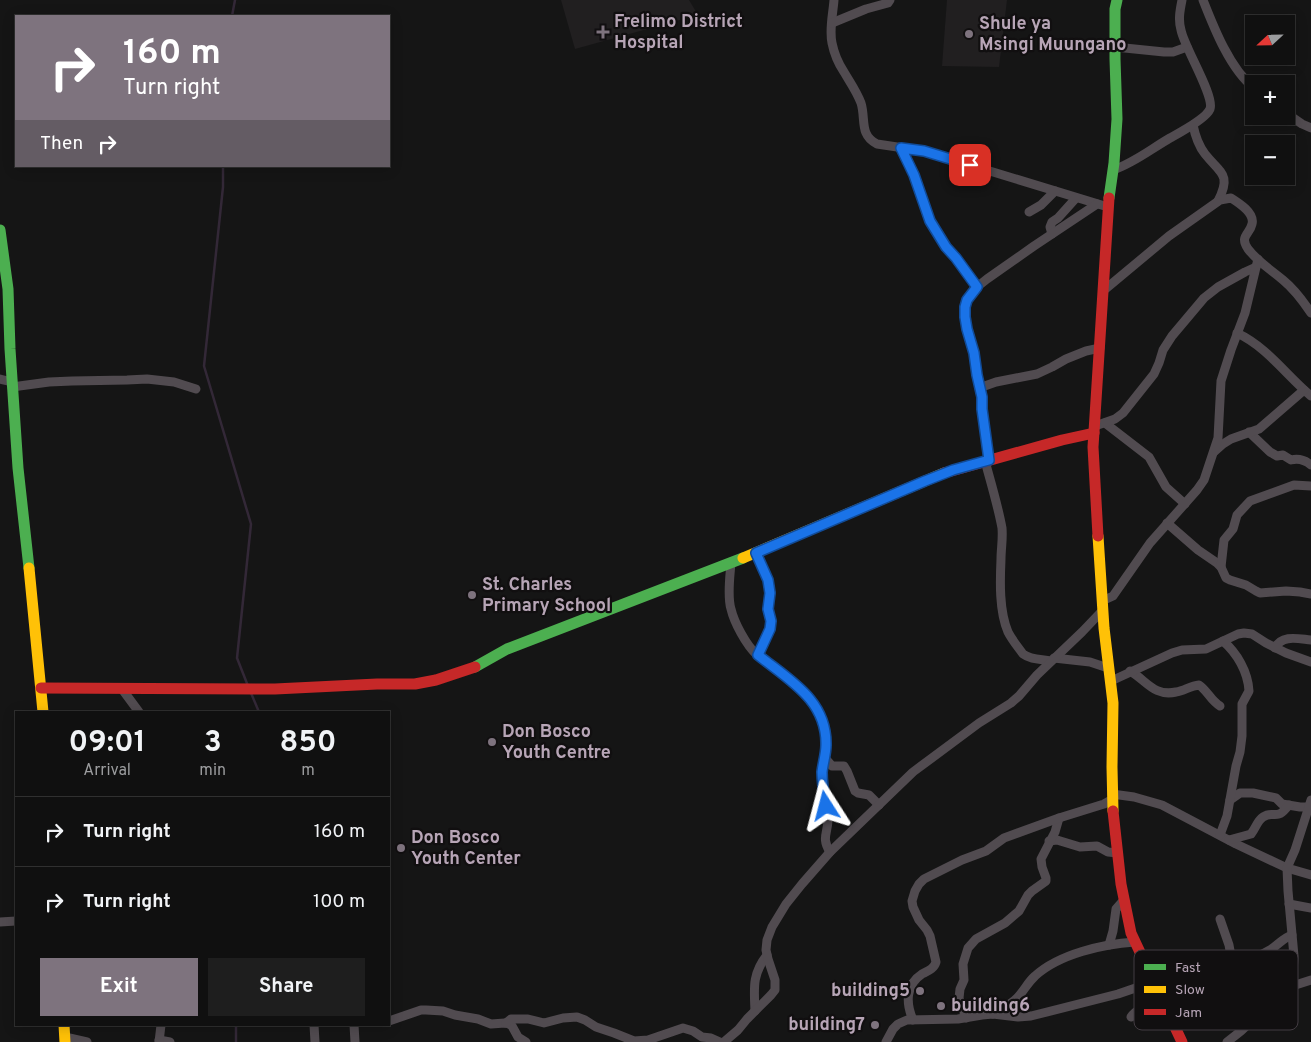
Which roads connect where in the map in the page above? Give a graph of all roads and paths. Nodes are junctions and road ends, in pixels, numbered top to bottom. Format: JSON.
{"nodes":[{"id":1,"x":834,"y":0,"type":"edge"},
{"id":2,"x":890,"y":0,"type":"edge"},
{"id":3,"x":1116,"y":0,"type":"edge"},
{"id":4,"x":1182,"y":0,"type":"edge"},
{"id":5,"x":1203,"y":0,"type":"edge"},
{"id":6,"x":832,"y":23,"type":"junction"},
{"id":7,"x":1115,"y":47,"type":"junction"},
{"id":8,"x":1187,"y":47,"type":"junction"},
{"id":9,"x":1245,"y":79,"type":"edge"},
{"id":10,"x":1295,"y":119,"type":"edge"},
{"id":11,"x":1192,"y":124,"type":"junction"},
{"id":12,"x":1311,"y":128,"type":"edge"},
{"id":13,"x":901,"y":148,"type":"junction"},
{"id":14,"x":1113,"y":170,"type":"junction"},
{"id":15,"x":1225,"y":180,"type":"junction"},
{"id":16,"x":1055,"y":191,"type":"junction"},
{"id":17,"x":1076,"y":198,"type":"junction"},
{"id":18,"x":1235,"y":200,"type":"junction"},
{"id":19,"x":1218,"y":201,"type":"junction"},
{"id":20,"x":1103,"y":206,"type":"junction"},
{"id":21,"x":1028,"y":212,"type":"dead end"},
{"id":22,"x":0,"y":230,"type":"edge"},
{"id":23,"x":1052,"y":234,"type":"junction"},
{"id":24,"x":1257,"y":263,"type":"junction"},
{"id":25,"x":977,"y":287,"type":"junction"},
{"id":26,"x":1103,"y":291,"type":"junction"},
{"id":27,"x":1311,"y":313,"type":"edge"},
{"id":28,"x":1237,"y":333,"type":"junction"},
{"id":29,"x":5,"y":345,"type":"edge"},
{"id":30,"x":1100,"y":348,"type":"junction"},
{"id":31,"x":0,"y":379,"type":"edge"},
{"id":32,"x":12,"y":385,"type":"junction"},
{"id":33,"x":980,"y":388,"type":"junction"},
{"id":34,"x":196,"y":389,"type":"dead end"},
{"id":35,"x":1307,"y":393,"type":"edge"},
{"id":36,"x":1098,"y":428,"type":"junction"},
{"id":37,"x":1249,"y":432,"type":"junction"},
{"id":38,"x":1214,"y":453,"type":"junction"},
{"id":39,"x":987,"y":461,"type":"junction"},
{"id":40,"x":1311,"y":465,"type":"edge"},
{"id":41,"x":1311,"y":478,"type":"edge"},
{"id":42,"x":1298,"y":485,"type":"junction"},
{"id":43,"x":1311,"y":486,"type":"edge"},
{"id":44,"x":1185,"y":504,"type":"junction"},
{"id":45,"x":1167,"y":523,"type":"junction"},
{"id":46,"x":756,"y":553,"type":"junction"},
{"id":47,"x":731,"y":563,"type":"junction"},
{"id":48,"x":1221,"y":567,"type":"junction"},
{"id":49,"x":1311,"y":594,"type":"edge"},
{"id":50,"x":1102,"y":605,"type":"junction"},
{"id":51,"x":1311,"y":640,"type":"edge"},
{"id":52,"x":1223,"y":641,"type":"junction"},
{"id":53,"x":1275,"y":648,"type":"junction"},
{"id":54,"x":758,"y":655,"type":"junction"},
{"id":55,"x":1052,"y":660,"type":"junction"},
{"id":56,"x":1311,"y":662,"type":"edge"},
{"id":57,"x":1108,"y":668,"type":"junction"},
{"id":58,"x":1130,"y":671,"type":"junction"},
{"id":59,"x":1111,"y":681,"type":"junction"},
{"id":60,"x":41,"y":688,"type":"junction"},
{"id":61,"x":122,"y":689,"type":"junction"},
{"id":62,"x":1220,"y":706,"type":"dead end"},
{"id":63,"x":44,"y":711,"type":"edge"},
{"id":64,"x":138,"y":711,"type":"edge"},
{"id":65,"x":825,"y":758,"type":"junction"},
{"id":66,"x":1113,"y":796,"type":"junction"},
{"id":67,"x":1230,"y":800,"type":"junction"},
{"id":68,"x":1310,"y":803,"type":"edge"},
{"id":69,"x":879,"y":805,"type":"junction"},
{"id":70,"x":1289,"y":805,"type":"junction"},
{"id":71,"x":1059,"y":818,"type":"junction"},
{"id":72,"x":1220,"y":835,"type":"junction"},
{"id":73,"x":1229,"y":840,"type":"junction"},
{"id":74,"x":1049,"y":841,"type":"junction"},
{"id":75,"x":830,"y":852,"type":"junction"},
{"id":76,"x":1118,"y":853,"type":"junction"},
{"id":77,"x":1287,"y":868,"type":"junction"},
{"id":78,"x":1311,"y":875,"type":"edge"},
{"id":79,"x":1124,"y":901,"type":"junction"},
{"id":80,"x":1289,"y":904,"type":"junction"},
{"id":81,"x":1311,"y":908,"type":"edge"},
{"id":82,"x":1220,"y":919,"type":"dead end"},
{"id":83,"x":15,"y":921,"type":"edge"},
{"id":84,"x":0,"y":922,"type":"edge"},
{"id":85,"x":1292,"y":935,"type":"junction"},
{"id":86,"x":1135,"y":942,"type":"junction"},
{"id":87,"x":1108,"y":945,"type":"junction"},
{"id":88,"x":1139,"y":950,"type":"edge"},
{"id":89,"x":1230,"y":950,"type":"edge"},
{"id":90,"x":1272,"y":950,"type":"edge"},
{"id":91,"x":1293,"y":950,"type":"edge"},
{"id":92,"x":767,"y":955,"type":"junction"},
{"id":93,"x":1311,"y":980,"type":"edge"},
{"id":94,"x":1298,"y":984,"type":"edge"},
{"id":95,"x":1134,"y":989,"type":"edge"},
{"id":96,"x":755,"y":1011,"type":"junction"},
{"id":97,"x":1134,"y":1012,"type":"edge"},
{"id":98,"x":992,"y":1014,"type":"junction"},
{"id":99,"x":1131,"y":1017,"type":"dead end"},
{"id":100,"x":966,"y":1018,"type":"junction"},
{"id":101,"x":913,"y":1020,"type":"junction"},
{"id":102,"x":390,"y":1021,"type":"edge"},
{"id":103,"x":506,"y":1023,"type":"junction"},
{"id":104,"x":64,"y":1026,"type":"edge"},
{"id":105,"x":161,"y":1026,"type":"edge"},
{"id":106,"x":314,"y":1026,"type":"edge"},
{"id":107,"x":354,"y":1026,"type":"edge"},
{"id":108,"x":1176,"y":1030,"type":"edge"},
{"id":109,"x":1242,"y":1030,"type":"edge"},
{"id":110,"x":65,"y":1040,"type":"edge"},
{"id":111,"x":159,"y":1041,"type":"edge"},
{"id":112,"x":87,"y":1042,"type":"edge"},
{"id":113,"x":170,"y":1042,"type":"edge"},
{"id":114,"x":315,"y":1042,"type":"edge"},
{"id":115,"x":355,"y":1042,"type":"edge"},
{"id":116,"x":526,"y":1042,"type":"edge"},
{"id":117,"x":634,"y":1042,"type":"edge"},
{"id":118,"x":722,"y":1042,"type":"edge"},
{"id":119,"x":886,"y":1042,"type":"edge"},
{"id":120,"x":1182,"y":1042,"type":"edge"},
{"id":121,"x":1227,"y":1042,"type":"edge"}],
"edges":[{"from":1,"to":6,"type":"street"},
{"from":2,"to":6,"type":"street"},
{"from":3,"to":7,"type":"street"},
{"from":4,"to":8,"type":"street"},
{"from":5,"to":9,"type":"street"},
{"from":6,"to":13,"type":"street"},
{"from":7,"to":8,"type":"street"},
{"from":7,"to":14,"type":"street"},
{"from":8,"to":11,"type":"street"},
{"from":10,"to":12,"type":"street"},
{"from":11,"to":14,"type":"street"},
{"from":11,"to":15,"type":"street"},
{"from":13,"to":16,"type":"street"},
{"from":13,"to":25,"type":"street"},
{"from":14,"to":20,"type":"street"},
{"from":15,"to":18,"type":"street"},
{"from":15,"to":19,"type":"street"},
{"from":16,"to":17,"type":"street"},
{"from":16,"to":21,"type":"street"},
{"from":17,"to":20,"type":"street"},
{"from":17,"to":23,"type":"street"},
{"from":18,"to":19,"type":"street"},
{"from":18,"to":24,"type":"street"},
{"from":19,"to":26,"type":"street"},
{"from":20,"to":23,"type":"street"},
{"from":20,"to":26,"type":"street"},
{"from":22,"to":29,"type":"street"},
{"from":23,"to":25,"type":"street"},
{"from":24,"to":27,"type":"street"},
{"from":24,"to":28,"type":"street"},
{"from":24,"to":36,"type":"street"},
{"from":25,"to":33,"type":"street"},
{"from":26,"to":30,"type":"street"},
{"from":28,"to":35,"type":"street"},
{"from":28,"to":38,"type":"street"},
{"from":29,"to":32,"type":"street"},
{"from":30,"to":33,"type":"street"},
{"from":30,"to":36,"type":"street"},
{"from":31,"to":32,"type":"street"},
{"from":32,"to":34,"type":"street"},
{"from":32,"to":60,"type":"street"},
{"from":33,"to":39,"type":"street"},
{"from":35,"to":37,"type":"street"},
{"from":36,"to":39,"type":"street"},
{"from":36,"to":44,"type":"street"},
{"from":36,"to":50,"type":"street"},
{"from":37,"to":38,"type":"street"},
{"from":37,"to":40,"type":"street"},
{"from":38,"to":44,"type":"street"},
{"from":39,"to":46,"type":"street"},
{"from":39,"to":55,"type":"street"},
{"from":41,"to":42,"type":"street"},
{"from":42,"to":43,"type":"street"},
{"from":42,"to":48,"type":"street"},
{"from":44,"to":45,"type":"street"},
{"from":45,"to":48,"type":"street"},
{"from":45,"to":50,"type":"street"},
{"from":46,"to":47,"type":"street"},
{"from":46,"to":54,"type":"street"},
{"from":47,"to":54,"type":"street"},
{"from":47,"to":61,"type":"street"},
{"from":48,"to":49,"type":"street"},
{"from":50,"to":55,"type":"street"},
{"from":50,"to":57,"type":"street"},
{"from":51,"to":53,"type":"street"},
{"from":52,"to":53,"type":"street"},
{"from":52,"to":58,"type":"street"},
{"from":52,"to":67,"type":"street"},
{"from":53,"to":56,"type":"street"},
{"from":54,"to":65,"type":"street"},
{"from":55,"to":57,"type":"street"},
{"from":55,"to":69,"type":"street"},
{"from":57,"to":59,"type":"street"},
{"from":58,"to":59,"type":"street"},
{"from":58,"to":62,"type":"street"},
{"from":59,"to":66,"type":"street"},
{"from":60,"to":61,"type":"street"},
{"from":60,"to":63,"type":"street"},
{"from":61,"to":64,"type":"street"},
{"from":65,"to":69,"type":"street"},
{"from":65,"to":75,"type":"street"},
{"from":66,"to":71,"type":"street"},
{"from":66,"to":72,"type":"street"},
{"from":66,"to":76,"type":"street"},
{"from":67,"to":70,"type":"street"},
{"from":67,"to":72,"type":"street"},
{"from":68,"to":70,"type":"street"},
{"from":68,"to":77,"type":"street"},
{"from":69,"to":75,"type":"street"},
{"from":70,"to":73,"type":"street"},
{"from":71,"to":74,"type":"street"},
{"from":71,"to":101,"type":"street"},
{"from":72,"to":73,"type":"street"},
{"from":73,"to":77,"type":"street"},
{"from":74,"to":76,"type":"street"},
{"from":74,"to":100,"type":"street"},
{"from":75,"to":92,"type":"street"},
{"from":76,"to":79,"type":"street"},
{"from":77,"to":78,"type":"street"},
{"from":77,"to":80,"type":"street"},
{"from":79,"to":86,"type":"street"},
{"from":79,"to":87,"type":"street"},
{"from":80,"to":81,"type":"street"},
{"from":80,"to":85,"type":"street"},
{"from":82,"to":89,"type":"street"},
{"from":83,"to":84,"type":"street"},
{"from":85,"to":90,"type":"street"},
{"from":85,"to":91,"type":"street"},
{"from":86,"to":87,"type":"street"},
{"from":86,"to":88,"type":"street"},
{"from":87,"to":98,"type":"street"},
{"from":92,"to":96,"type":"street"},
{"from":92,"to":96,"type":"street"},
{"from":93,"to":94,"type":"street"},
{"from":95,"to":98,"type":"street"},
{"from":96,"to":118,"type":"street"},
{"from":97,"to":99,"type":"street"},
{"from":98,"to":100,"type":"street"},
{"from":100,"to":101,"type":"street"},
{"from":101,"to":119,"type":"street"},
{"from":102,"to":103,"type":"street"},
{"from":103,"to":116,"type":"street"},
{"from":103,"to":117,"type":"street"},
{"from":104,"to":110,"type":"street"},
{"from":105,"to":111,"type":"street"},
{"from":106,"to":114,"type":"street"},
{"from":107,"to":115,"type":"street"},
{"from":108,"to":120,"type":"street"},
{"from":109,"to":121,"type":"street"},
{"from":110,"to":112,"type":"street"},
{"from":111,"to":113,"type":"street"},
{"from":117,"to":118,"type":"street"}]}
